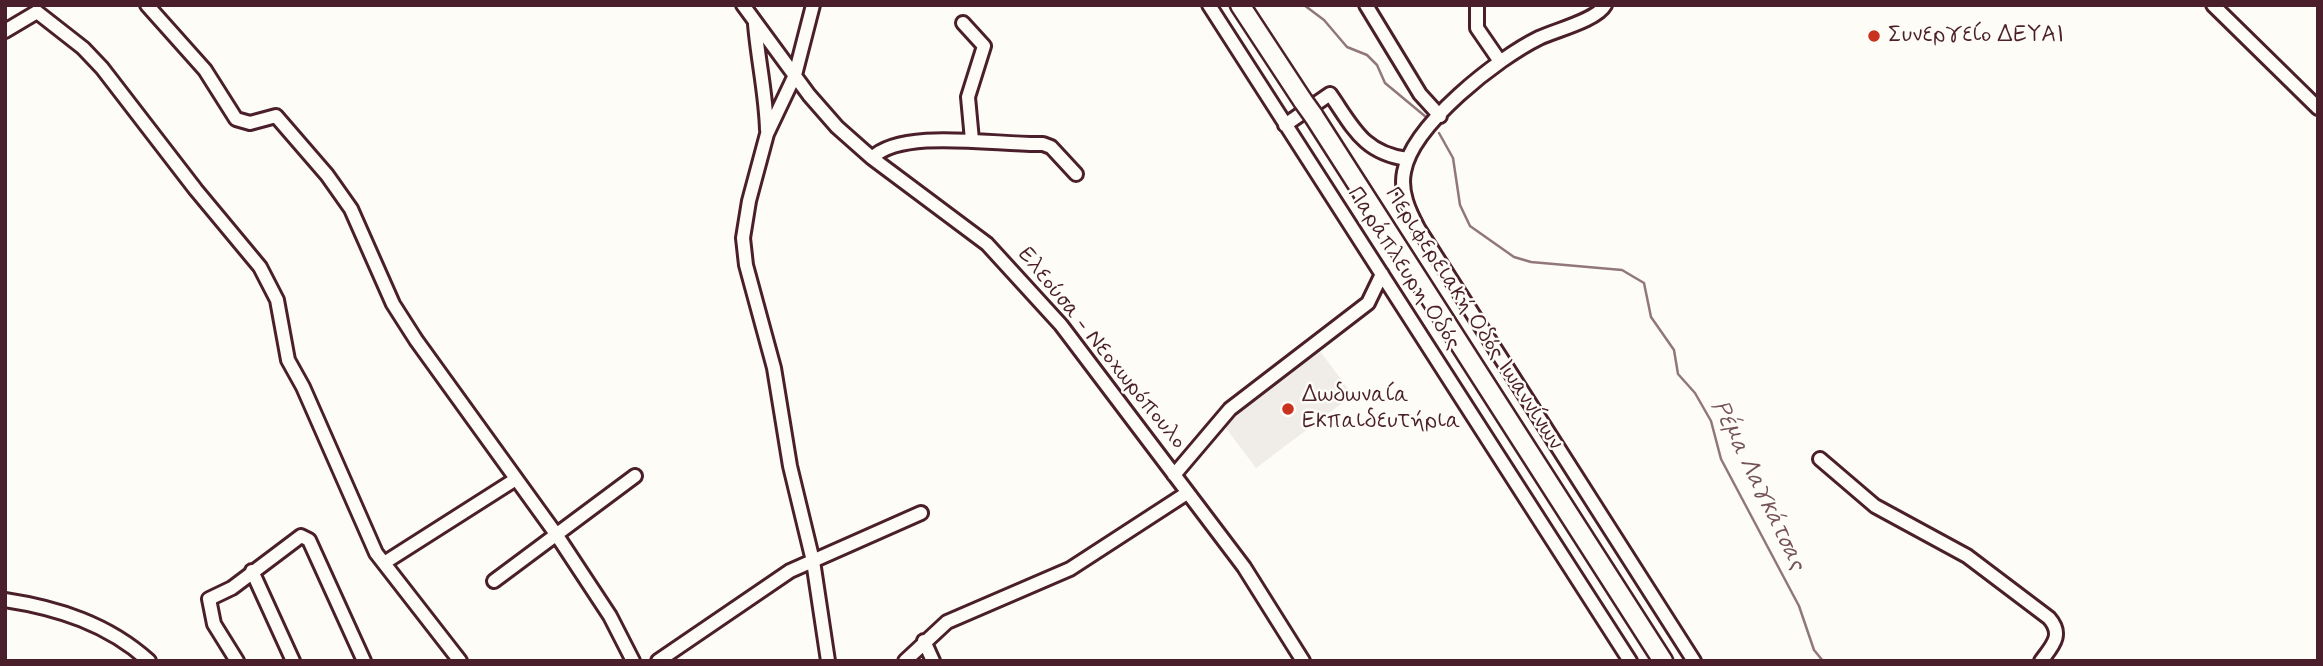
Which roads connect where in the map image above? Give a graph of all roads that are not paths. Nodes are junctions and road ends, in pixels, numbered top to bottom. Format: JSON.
{"nodes":[{"id":1,"x":147,"y":5,"type":"edge"},
{"id":2,"x":743,"y":5,"type":"edge"},
{"id":3,"x":813,"y":5,"type":"edge"},
{"id":4,"x":1209,"y":5,"type":"edge"},
{"id":5,"x":1240,"y":5,"type":"edge"},
{"id":6,"x":1366,"y":5,"type":"edge"},
{"id":7,"x":1476,"y":5,"type":"edge"},
{"id":8,"x":1605,"y":5,"type":"edge"},
{"id":9,"x":2213,"y":5,"type":"edge"},
{"id":10,"x":755,"y":22,"type":"junction"},
{"id":11,"x":963,"y":23,"type":"dead end"},
{"id":12,"x":5,"y":31,"type":"edge"},
{"id":13,"x":1499,"y":60,"type":"junction"},
{"id":14,"x":795,"y":75,"type":"junction"},
{"id":15,"x":2318,"y":108,"type":"edge"},
{"id":16,"x":1440,"y":116,"type":"junction"},
{"id":17,"x":1285,"y":125,"type":"junction"},
{"id":18,"x":767,"y":134,"type":"junction"},
{"id":19,"x":972,"y":140,"type":"junction"},
{"id":20,"x":872,"y":158,"type":"junction"},
{"id":21,"x":1407,"y":159,"type":"junction"},
{"id":22,"x":1076,"y":174,"type":"dead end"},
{"id":23,"x":1382,"y":274,"type":"junction"},
{"id":24,"x":1819,"y":459,"type":"dead end"},
{"id":25,"x":1174,"y":475,"type":"junction"},
{"id":26,"x":635,"y":476,"type":"dead end"},
{"id":27,"x":516,"y":479,"type":"junction"},
{"id":28,"x":1187,"y":493,"type":"junction"},
{"id":29,"x":921,"y":513,"type":"dead end"},
{"id":30,"x":556,"y":534,"type":"junction"},
{"id":31,"x":813,"y":561,"type":"junction"},
{"id":32,"x":384,"y":563,"type":"junction"},
{"id":33,"x":252,"y":571,"type":"junction"},
{"id":34,"x":494,"y":581,"type":"dead end"},
{"id":35,"x":5,"y":600,"type":"edge"},
{"id":36,"x":924,"y":641,"type":"junction"},
{"id":37,"x":149,"y":661,"type":"edge"},
{"id":38,"x":237,"y":661,"type":"edge"},
{"id":39,"x":293,"y":661,"type":"edge"},
{"id":40,"x":364,"y":661,"type":"edge"},
{"id":41,"x":460,"y":661,"type":"edge"},
{"id":42,"x":633,"y":661,"type":"edge"},
{"id":43,"x":657,"y":661,"type":"edge"},
{"id":44,"x":828,"y":661,"type":"edge"},
{"id":45,"x":905,"y":661,"type":"edge"},
{"id":46,"x":933,"y":661,"type":"edge"},
{"id":47,"x":1303,"y":661,"type":"edge"},
{"id":48,"x":1630,"y":661,"type":"edge"},
{"id":49,"x":1663,"y":661,"type":"edge"},
{"id":50,"x":1694,"y":661,"type":"edge"},
{"id":51,"x":2041,"y":661,"type":"edge"}],
"edges":[{"from":1,"to":27,"type":"street"},
{"from":2,"to":10,"type":"street","name":"Ελεούσα - Νεοχωρόπουλο"},
{"from":3,"to":14,"type":"street"},
{"from":4,"to":17,"type":"street","name":"Παράπλευρη Οδός"},
{"from":5,"to":49,"type":"highway","name":"Περιφερειακή Οδός Ιωαννίνων"},
{"from":6,"to":16,"type":"street"},
{"from":7,"to":13,"type":"street"},
{"from":8,"to":13,"type":"street"},
{"from":9,"to":15,"type":"street"},
{"from":10,"to":14,"type":"street","name":"Ελεούσα - Νεοχωρόπουλο"},
{"from":10,"to":18,"type":"street"},
{"from":11,"to":19,"type":"street"},
{"from":12,"to":32,"type":"street"},
{"from":13,"to":16,"type":"street"},
{"from":14,"to":18,"type":"street"},
{"from":14,"to":20,"type":"street","name":"Ελεούσα - Νεοχωρόπουλο"},
{"from":16,"to":21,"type":"street"},
{"from":17,"to":21,"type":"street"},
{"from":17,"to":23,"type":"street","name":"Παράπλευρη Οδός"},
{"from":18,"to":31,"type":"street"},
{"from":19,"to":20,"type":"street"},
{"from":19,"to":22,"type":"street"},
{"from":20,"to":25,"type":"street","name":"Ελεούσα - Νεοχωρόπουλο"},
{"from":21,"to":50,"type":"street","name":"Παράπλευρη Οδός"},
{"from":23,"to":25,"type":"street"},
{"from":23,"to":48,"type":"street","name":"Παράπλευρη Οδός"},
{"from":24,"to":51,"type":"street"},
{"from":25,"to":28,"type":"street","name":"Ελεούσα - Νεοχωρόπουλο"},
{"from":26,"to":30,"type":"street"},
{"from":27,"to":30,"type":"street"},
{"from":27,"to":32,"type":"street"},
{"from":28,"to":36,"type":"street"},
{"from":28,"to":47,"type":"street","name":"Ελεούσα - Νεοχωρόπουλο"},
{"from":29,"to":31,"type":"street"},
{"from":30,"to":34,"type":"street"},
{"from":30,"to":42,"type":"street"},
{"from":31,"to":43,"type":"street"},
{"from":31,"to":44,"type":"street"},
{"from":32,"to":41,"type":"street"},
{"from":33,"to":38,"type":"street"},
{"from":33,"to":39,"type":"street"},
{"from":33,"to":40,"type":"street"},
{"from":35,"to":37,"type":"street"},
{"from":36,"to":45,"type":"street"},
{"from":36,"to":46,"type":"street"}]}
